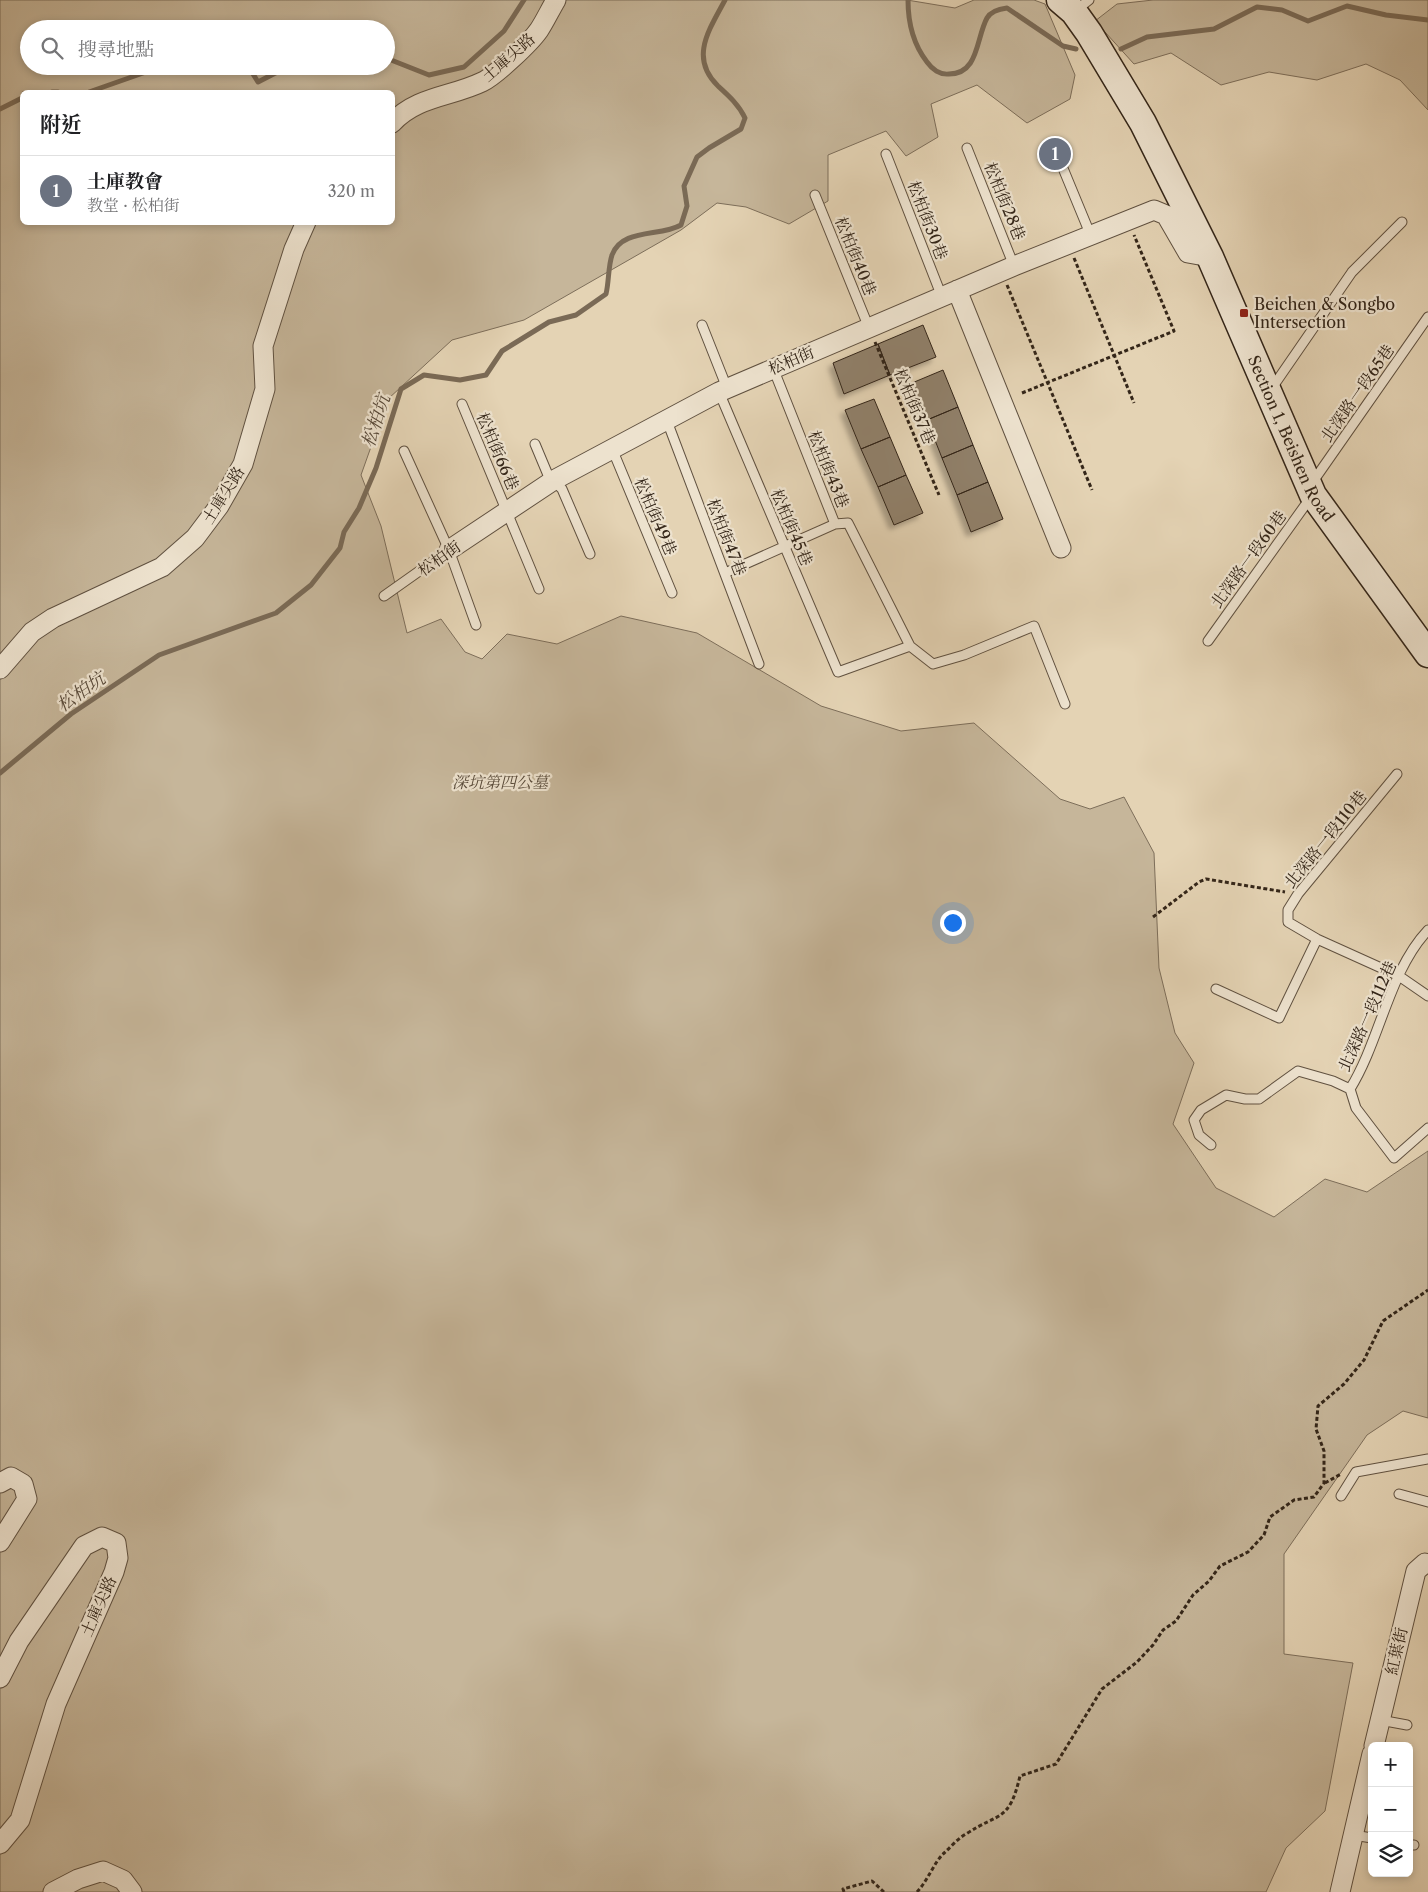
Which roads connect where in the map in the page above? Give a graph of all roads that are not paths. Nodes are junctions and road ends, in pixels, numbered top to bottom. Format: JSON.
{"nodes":[{"id":1,"x":556,"y":0,"type":"edge"},
{"id":2,"x":1074,"y":4,"type":"edge"},
{"id":3,"x":395,"y":120,"type":"edge"},
{"id":4,"x":968,"y":148,"type":"dead end"},
{"id":5,"x":886,"y":154,"type":"dead end"},
{"id":6,"x":1060,"y":161,"type":"dead end"},
{"id":7,"x":815,"y":195,"type":"dead end"},
{"id":8,"x":1402,"y":222,"type":"dead end"},
{"id":9,"x":305,"y":225,"type":"edge"},
{"id":10,"x":1091,"y":236,"type":"junction"},
{"id":11,"x":1210,"y":257,"type":"junction"},
{"id":12,"x":1008,"y":269,"type":"junction"},
{"id":13,"x":949,"y":294,"type":"junction"},
{"id":14,"x":1428,"y":317,"type":"edge"},
{"id":15,"x":702,"y":325,"type":"dead end"},
{"id":16,"x":868,"y":328,"type":"junction"},
{"id":17,"x":773,"y":368,"type":"junction"},
{"id":18,"x":723,"y":390,"type":"junction"},
{"id":19,"x":1268,"y":394,"type":"junction"},
{"id":20,"x":462,"y":404,"type":"dead end"},
{"id":21,"x":666,"y":421,"type":"junction"},
{"id":22,"x":535,"y":444,"type":"dead end"},
{"id":23,"x":404,"y":450,"type":"dead end"},
{"id":24,"x":613,"y":451,"type":"junction"},
{"id":25,"x":554,"y":480,"type":"junction"},
{"id":26,"x":1311,"y":490,"type":"junction"},
{"id":27,"x":507,"y":510,"type":"junction"},
{"id":28,"x":835,"y":524,"type":"junction"},
{"id":29,"x":784,"y":546,"type":"junction"},
{"id":30,"x":1061,"y":548,"type":"dead end"},
{"id":31,"x":449,"y":550,"type":"junction"},
{"id":32,"x":590,"y":554,"type":"dead end"},
{"id":33,"x":725,"y":573,"type":"junction"},
{"id":34,"x":539,"y":589,"type":"dead end"},
{"id":35,"x":672,"y":593,"type":"dead end"},
{"id":36,"x":384,"y":596,"type":"dead end"},
{"id":37,"x":476,"y":625,"type":"dead end"},
{"id":38,"x":1208,"y":641,"type":"dead end"},
{"id":39,"x":910,"y":646,"type":"junction"},
{"id":40,"x":1428,"y":654,"type":"edge"},
{"id":41,"x":760,"y":664,"type":"dead end"},
{"id":42,"x":0,"y":669,"type":"edge"},
{"id":43,"x":1065,"y":704,"type":"dead end"},
{"id":44,"x":1397,"y":774,"type":"dead end"},
{"id":45,"x":1428,"y":930,"type":"edge"},
{"id":46,"x":1317,"y":939,"type":"junction"},
{"id":47,"x":1400,"y":976,"type":"junction"},
{"id":48,"x":1216,"y":989,"type":"dead end"},
{"id":49,"x":1428,"y":996,"type":"edge"},
{"id":50,"x":1350,"y":1089,"type":"junction"},
{"id":51,"x":1428,"y":1128,"type":"edge"},
{"id":52,"x":1211,"y":1145,"type":"dead end"},
{"id":53,"x":1428,"y":1459,"type":"edge"},
{"id":54,"x":0,"y":1483,"type":"edge"},
{"id":55,"x":1399,"y":1494,"type":"dead end"},
{"id":56,"x":1342,"y":1496,"type":"dead end"},
{"id":57,"x":1428,"y":1502,"type":"edge"},
{"id":58,"x":0,"y":1542,"type":"edge"},
{"id":59,"x":1428,"y":1564,"type":"edge"},
{"id":60,"x":0,"y":1678,"type":"edge"},
{"id":61,"x":1380,"y":1720,"type":"junction"},
{"id":62,"x":1408,"y":1724,"type":"dead end"},
{"id":63,"x":1375,"y":1742,"type":"edge"},
{"id":64,"x":1367,"y":1793,"type":"edge"},
{"id":65,"x":1353,"y":1835,"type":"junction"},
{"id":66,"x":1368,"y":1837,"type":"edge"},
{"id":67,"x":0,"y":1844,"type":"edge"},
{"id":68,"x":53,"y":1892,"type":"edge"},
{"id":69,"x":132,"y":1892,"type":"edge"},
{"id":70,"x":1340,"y":1892,"type":"edge"}],
"edges":[{"from":1,"to":3,"type":"street","name":"土庫尖路"},
{"from":2,"to":11,"type":"main road","name":"Section 1, Beishen Road"},
{"from":4,"to":12,"type":"lane","name":"松柏街28巷"},
{"from":5,"to":13,"type":"lane","name":"松柏街30巷"},
{"from":6,"to":10,"type":"lane"},
{"from":7,"to":16,"type":"lane","name":"松柏街40巷"},
{"from":8,"to":19,"type":"lane"},
{"from":9,"to":42,"type":"street","name":"土庫尖路"},
{"from":10,"to":11,"type":"street","name":"松柏街"},
{"from":10,"to":12,"type":"street","name":"松柏街"},
{"from":11,"to":19,"type":"main road","name":"Section 1, Beishen Road"},
{"from":12,"to":13,"type":"street","name":"松柏街"},
{"from":13,"to":16,"type":"street","name":"松柏街"},
{"from":13,"to":30,"type":"street"},
{"from":14,"to":26,"type":"lane","name":"北深路一段65巷"},
{"from":15,"to":18,"type":"lane","name":"松柏街45巷"},
{"from":16,"to":17,"type":"street","name":"松柏街"},
{"from":17,"to":18,"type":"street","name":"松柏街"},
{"from":17,"to":28,"type":"lane","name":"松柏街43巷"},
{"from":18,"to":21,"type":"street","name":"松柏街"},
{"from":18,"to":29,"type":"lane","name":"松柏街45巷"},
{"from":19,"to":26,"type":"main road","name":"Section 1, Beishen Road"},
{"from":20,"to":27,"type":"lane","name":"松柏街66巷"},
{"from":21,"to":24,"type":"street","name":"松柏街"},
{"from":21,"to":33,"type":"lane","name":"松柏街47巷"},
{"from":22,"to":25,"type":"lane"},
{"from":23,"to":31,"type":"lane"},
{"from":24,"to":25,"type":"street","name":"松柏街"},
{"from":24,"to":35,"type":"lane","name":"松柏街49巷"},
{"from":25,"to":27,"type":"street","name":"松柏街"},
{"from":25,"to":32,"type":"lane"},
{"from":26,"to":38,"type":"lane","name":"北深路一段60巷"},
{"from":26,"to":40,"type":"main road","name":"Section 1, Beishen Road"},
{"from":27,"to":31,"type":"street","name":"松柏街"},
{"from":27,"to":34,"type":"lane","name":"松柏街66巷"},
{"from":28,"to":29,"type":"lane"},
{"from":28,"to":39,"type":"lane","name":"松柏街43巷"},
{"from":29,"to":33,"type":"lane"},
{"from":29,"to":39,"type":"lane","name":"松柏街45巷"},
{"from":31,"to":36,"type":"lane","name":"松柏街"},
{"from":31,"to":37,"type":"lane"},
{"from":33,"to":41,"type":"lane","name":"松柏街47巷"},
{"from":39,"to":43,"type":"lane"},
{"from":44,"to":46,"type":"lane","name":"北深路一段110巷"},
{"from":45,"to":47,"type":"lane","name":"北深路一段112巷"},
{"from":46,"to":47,"type":"lane","name":"北深路一段110巷"},
{"from":46,"to":48,"type":"lane"},
{"from":47,"to":49,"type":"lane","name":"北深路一段110巷"},
{"from":47,"to":50,"type":"lane","name":"北深路一段112巷"},
{"from":50,"to":51,"type":"lane"},
{"from":50,"to":52,"type":"lane","name":"北深路一段112巷"},
{"from":53,"to":56,"type":"lane"},
{"from":54,"to":58,"type":"street"},
{"from":55,"to":57,"type":"lane"},
{"from":59,"to":61,"type":"street","name":"紅葉街"},
{"from":60,"to":67,"type":"street","name":"土庫尖路"},
{"from":61,"to":62,"type":"lane"},
{"from":61,"to":63,"type":"street","name":"紅葉街"},
{"from":64,"to":65,"type":"street"},
{"from":65,"to":66,"type":"lane"},
{"from":65,"to":70,"type":"street"},
{"from":68,"to":69,"type":"street"}]}
